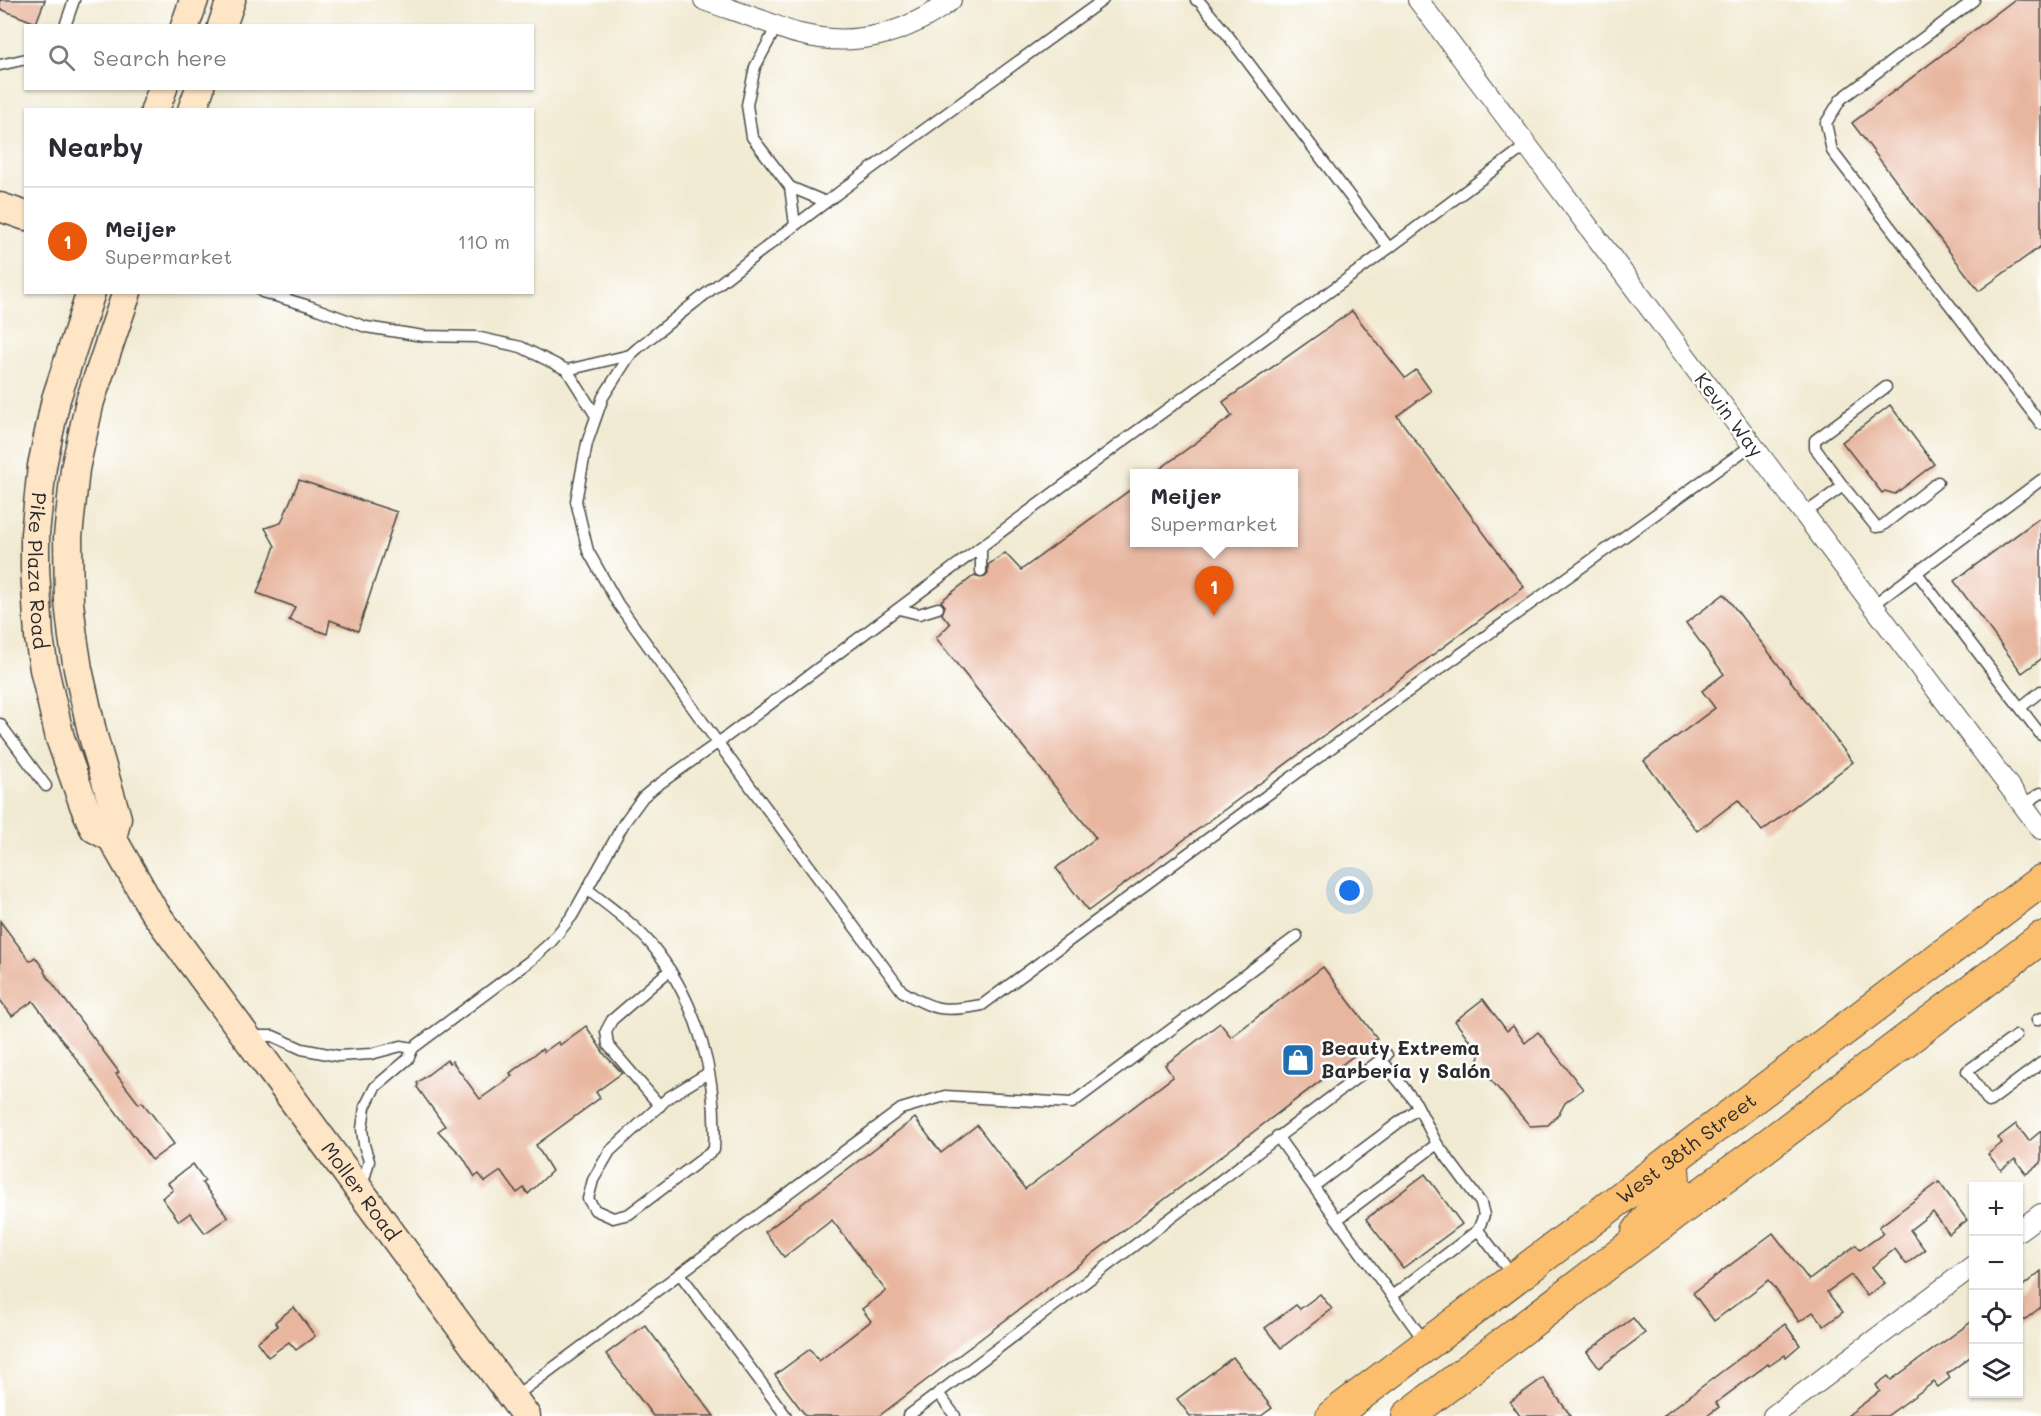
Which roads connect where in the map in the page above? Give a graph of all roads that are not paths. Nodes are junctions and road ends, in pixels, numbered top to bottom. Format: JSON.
{"nodes":[{"id":1,"x":74,"y":0,"type":"edge"},
{"id":2,"x":194,"y":0,"type":"edge"},
{"id":3,"x":231,"y":0,"type":"edge"},
{"id":4,"x":704,"y":0,"type":"edge"},
{"id":5,"x":951,"y":0,"type":"edge"},
{"id":6,"x":1103,"y":0,"type":"edge"},
{"id":7,"x":1196,"y":0,"type":"edge"},
{"id":8,"x":1418,"y":0,"type":"edge"},
{"id":9,"x":1974,"y":0,"type":"edge"},
{"id":10,"x":66,"y":24,"type":"edge"},
{"id":11,"x":186,"y":24,"type":"edge"},
{"id":12,"x":223,"y":24,"type":"edge"},
{"id":13,"x":777,"y":26,"type":"junction"},
{"id":14,"x":24,"y":59,"type":"edge"},
{"id":15,"x":0,"y":65,"type":"edge"},
{"id":16,"x":162,"y":90,"type":"edge"},
{"id":17,"x":199,"y":90,"type":"edge"},
{"id":18,"x":156,"y":108,"type":"edge"},
{"id":19,"x":193,"y":108,"type":"edge"},
{"id":20,"x":1527,"y":145,"type":"junction"},
{"id":21,"x":790,"y":186,"type":"junction"},
{"id":22,"x":826,"y":202,"type":"junction"},
{"id":23,"x":0,"y":207,"type":"edge"},
{"id":24,"x":24,"y":215,"type":"edge"},
{"id":25,"x":795,"y":225,"type":"junction"},
{"id":26,"x":1389,"y":248,"type":"junction"},
{"id":27,"x":90,"y":294,"type":"edge"},
{"id":28,"x":126,"y":294,"type":"edge"},
{"id":29,"x":269,"y":294,"type":"edge"},
{"id":30,"x":630,"y":355,"type":"junction"},
{"id":31,"x":567,"y":370,"type":"junction"},
{"id":32,"x":1886,"y":387,"type":"dead end"},
{"id":33,"x":596,"y":416,"type":"junction"},
{"id":34,"x":2041,"y":423,"type":"edge"},
{"id":35,"x":1752,"y":445,"type":"junction"},
{"id":36,"x":2041,"y":480,"type":"edge"},
{"id":37,"x":1938,"y":482,"type":"dead end"},
{"id":38,"x":1843,"y":486,"type":"junction"},
{"id":39,"x":1804,"y":514,"type":"junction"},
{"id":40,"x":981,"y":547,"type":"junction"},
{"id":41,"x":981,"y":571,"type":"dead end"},
{"id":42,"x":1917,"y":573,"type":"junction"},
{"id":43,"x":1873,"y":605,"type":"junction"},
{"id":44,"x":938,"y":608,"type":"dead end"},
{"id":45,"x":899,"y":609,"type":"junction"},
{"id":46,"x":2041,"y":691,"type":"edge"},
{"id":47,"x":2021,"y":706,"type":"junction"},
{"id":48,"x":0,"y":724,"type":"edge"},
{"id":49,"x":2041,"y":735,"type":"edge"},
{"id":50,"x":718,"y":743,"type":"junction"},
{"id":51,"x":46,"y":786,"type":"dead end"},
{"id":52,"x":2041,"y":793,"type":"edge"},
{"id":53,"x":2023,"y":805,"type":"junction"},
{"id":54,"x":2041,"y":829,"type":"edge"},
{"id":55,"x":112,"y":838,"type":"junction"},
{"id":56,"x":2041,"y":881,"type":"edge"},
{"id":57,"x":587,"y":889,"type":"junction"},
{"id":58,"x":1297,"y":936,"type":"dead end"},
{"id":59,"x":2041,"y":938,"type":"edge"},
{"id":60,"x":195,"y":968,"type":"joint"},
{"id":61,"x":670,"y":970,"type":"junction"},
{"id":62,"x":246,"y":1035,"type":"junction"},
{"id":63,"x":2016,"y":1036,"type":"dead end"},
{"id":64,"x":413,"y":1048,"type":"junction"},
{"id":65,"x":2041,"y":1063,"type":"edge"},
{"id":66,"x":708,"y":1073,"type":"junction"},
{"id":67,"x":660,"y":1106,"type":"junction"},
{"id":68,"x":1418,"y":1108,"type":"junction"},
{"id":69,"x":1277,"y":1136,"type":"junction"},
{"id":70,"x":1437,"y":1144,"type":"junction"},
{"id":71,"x":1669,"y":1162,"type":"junction"},
{"id":72,"x":1314,"y":1186,"type":"junction"},
{"id":73,"x":361,"y":1191,"type":"junction"},
{"id":74,"x":2041,"y":1214,"type":"edge"},
{"id":75,"x":1338,"y":1219,"type":"junction"},
{"id":76,"x":2023,"y":1228,"type":"edge"},
{"id":77,"x":1478,"y":1230,"type":"junction"},
{"id":78,"x":1628,"y":1248,"type":"junction"},
{"id":79,"x":1969,"y":1269,"type":"edge"},
{"id":80,"x":680,"y":1274,"type":"junction"},
{"id":81,"x":1515,"y":1278,"type":"junction"},
{"id":82,"x":1392,"y":1296,"type":"junction"},
{"id":83,"x":1427,"y":1344,"type":"junction"},
{"id":84,"x":938,"y":1394,"type":"junction"},
{"id":85,"x":520,"y":1407,"type":"edge"},
{"id":86,"x":786,"y":1416,"type":"edge"},
{"id":87,"x":908,"y":1416,"type":"edge"},
{"id":88,"x":955,"y":1416,"type":"edge"},
{"id":89,"x":1332,"y":1416,"type":"edge"},
{"id":90,"x":1395,"y":1416,"type":"edge"},
{"id":91,"x":1408,"y":1416,"type":"edge"},
{"id":92,"x":1773,"y":1416,"type":"edge"}],
"edges":[{"from":1,"to":10,"type":"lane"},
{"from":2,"to":11,"type":"main road"},
{"from":3,"to":12,"type":"main road"},
{"from":4,"to":13,"type":"street"},
{"from":5,"to":13,"type":"street"},
{"from":6,"to":22,"type":"lane"},
{"from":7,"to":26,"type":"lane"},
{"from":8,"to":20,"type":"street","name":"Kevin Way"},
{"from":9,"to":34,"type":"lane"},
{"from":13,"to":21,"type":"lane"},
{"from":14,"to":15,"type":"lane"},
{"from":16,"to":18,"type":"main road"},
{"from":17,"to":19,"type":"main road"},
{"from":20,"to":26,"type":"lane"},
{"from":20,"to":35,"type":"street","name":"Kevin Way"},
{"from":21,"to":22,"type":"lane"},
{"from":21,"to":25,"type":"lane"},
{"from":22,"to":25,"type":"lane"},
{"from":23,"to":24,"type":"main road"},
{"from":25,"to":30,"type":"lane"},
{"from":26,"to":40,"type":"lane"},
{"from":27,"to":55,"type":"main road","name":"Pike Plaza Road"},
{"from":28,"to":55,"type":"main road","name":"Pike Plaza Road"},
{"from":29,"to":31,"type":"lane"},
{"from":30,"to":31,"type":"lane"},
{"from":30,"to":33,"type":"lane"},
{"from":31,"to":33,"type":"lane"},
{"from":32,"to":38,"type":"lane"},
{"from":33,"to":50,"type":"lane"},
{"from":35,"to":39,"type":"street","name":"Kevin Way"},
{"from":35,"to":50,"type":"lane"},
{"from":36,"to":42,"type":"lane"},
{"from":37,"to":38,"type":"lane"},
{"from":38,"to":39,"type":"lane"},
{"from":39,"to":43,"type":"street","name":"Kevin Way"},
{"from":40,"to":41,"type":"lane"},
{"from":40,"to":45,"type":"lane"},
{"from":42,"to":43,"type":"lane"},
{"from":42,"to":47,"type":"lane"},
{"from":43,"to":53,"type":"street","name":"Kevin Way"},
{"from":44,"to":45,"type":"lane"},
{"from":45,"to":50,"type":"lane"},
{"from":46,"to":47,"type":"lane"},
{"from":47,"to":49,"type":"lane"},
{"from":48,"to":51,"type":"lane"},
{"from":50,"to":57,"type":"lane"},
{"from":52,"to":53,"type":"lane"},
{"from":53,"to":54,"type":"street","name":"Kevin Way"},
{"from":55,"to":60,"type":"main road","name":"Pike Plaza Road"},
{"from":56,"to":71,"type":"main road","name":"West 38th Street"},
{"from":57,"to":61,"type":"lane"},
{"from":57,"to":64,"type":"lane"},
{"from":58,"to":80,"type":"lane"},
{"from":59,"to":78,"type":"main road"},
{"from":60,"to":62,"type":"main road","name":"Moller Road"},
{"from":61,"to":66,"type":"lane"},
{"from":61,"to":67,"type":"lane"},
{"from":62,"to":64,"type":"lane"},
{"from":62,"to":73,"type":"main road","name":"Moller Road"},
{"from":63,"to":65,"type":"lane"},
{"from":64,"to":73,"type":"lane"},
{"from":66,"to":67,"type":"lane"},
{"from":66,"to":67,"type":"lane"},
{"from":68,"to":69,"type":"lane"},
{"from":68,"to":70,"type":"lane"},
{"from":68,"to":72,"type":"lane"},
{"from":69,"to":72,"type":"lane"},
{"from":69,"to":84,"type":"lane"},
{"from":70,"to":75,"type":"lane"},
{"from":70,"to":77,"type":"lane"},
{"from":71,"to":78,"type":"main road"},
{"from":71,"to":81,"type":"main road","name":"West 38th Street"},
{"from":72,"to":75,"type":"lane"},
{"from":73,"to":85,"type":"main road","name":"Moller Road"},
{"from":74,"to":76,"type":"street"},
{"from":75,"to":82,"type":"lane"},
{"from":77,"to":81,"type":"lane"},
{"from":77,"to":82,"type":"lane"},
{"from":78,"to":91,"type":"main road"},
{"from":79,"to":92,"type":"street"},
{"from":80,"to":85,"type":"lane"},
{"from":80,"to":86,"type":"lane"},
{"from":81,"to":83,"type":"main road","name":"West 38th Street"},
{"from":82,"to":83,"type":"lane"},
{"from":83,"to":89,"type":"main road","name":"West 38th Street"},
{"from":83,"to":90,"type":"main road"},
{"from":84,"to":87,"type":"lane"},
{"from":84,"to":88,"type":"lane"}]}
